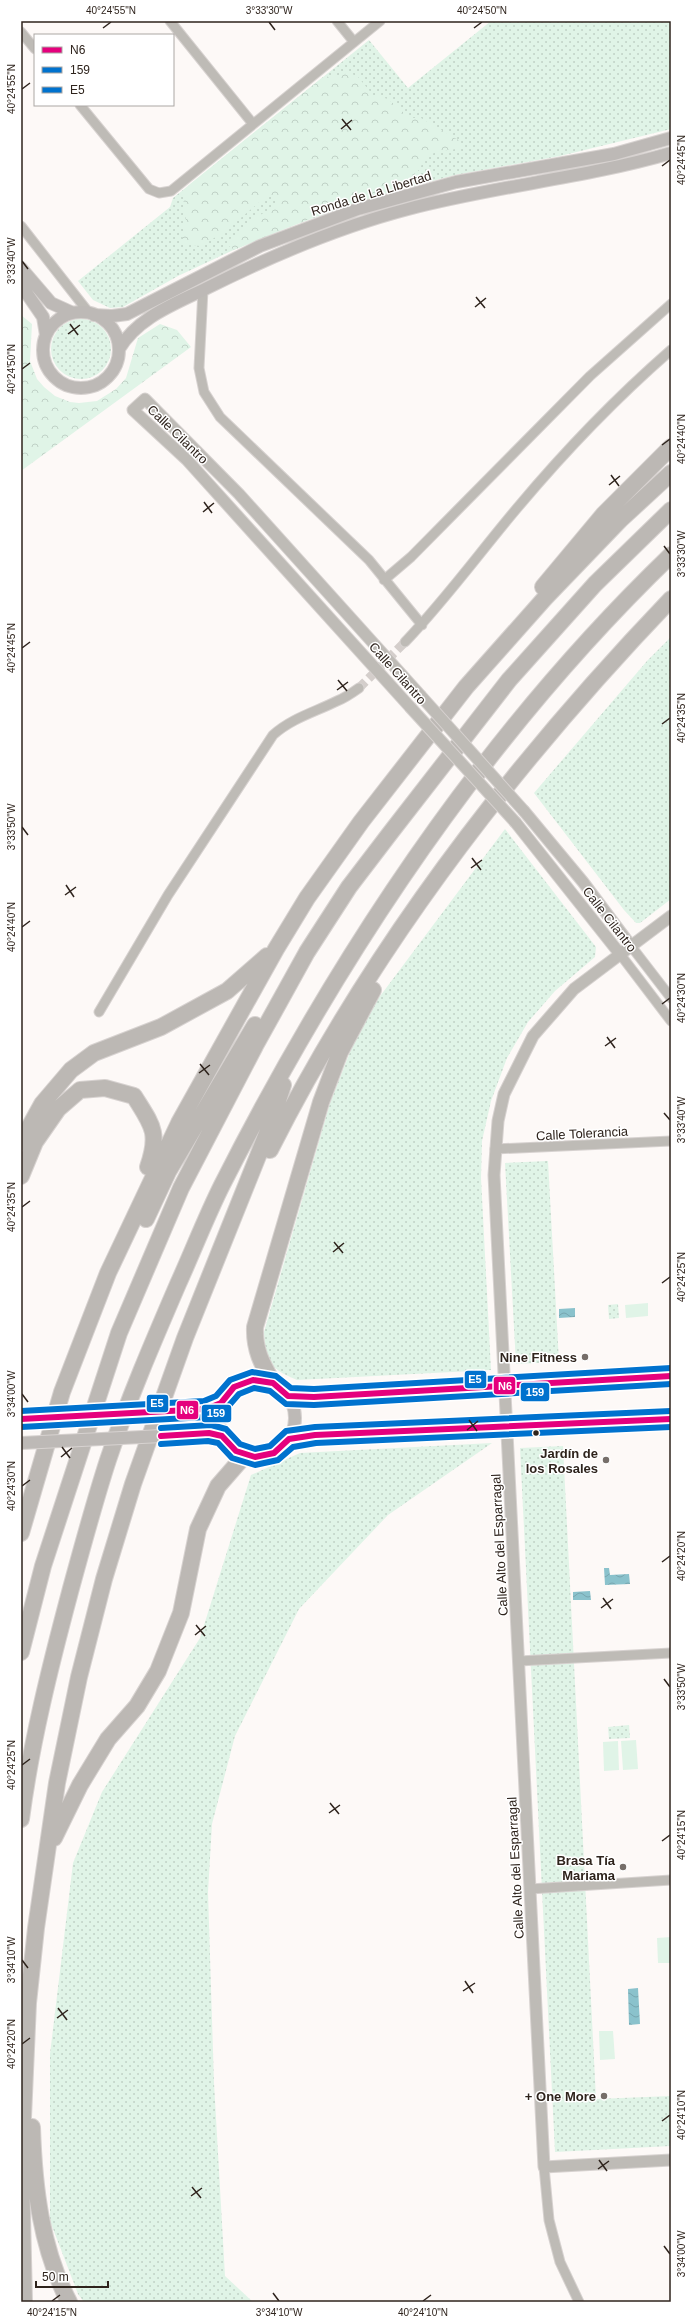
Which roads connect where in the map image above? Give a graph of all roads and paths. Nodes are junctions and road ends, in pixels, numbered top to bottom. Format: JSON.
{"nodes":[{"id":1,"x":170,"y":21,"type":"edge"},
{"id":2,"x":337,"y":21,"type":"edge"},
{"id":3,"x":380,"y":21,"type":"edge"},
{"id":4,"x":21,"y":32,"type":"edge"},
{"id":5,"x":354,"y":42,"type":"junction"},
{"id":6,"x":34,"y":49,"type":"edge"},
{"id":7,"x":81,"y":106,"type":"edge"},
{"id":8,"x":254,"y":124,"type":"junction"},
{"id":9,"x":671,"y":138,"type":"edge"},
{"id":10,"x":671,"y":153,"type":"edge"},
{"id":11,"x":21,"y":226,"type":"edge"},
{"id":12,"x":21,"y":268,"type":"edge"},
{"id":13,"x":21,"y":285,"type":"edge"},
{"id":14,"x":203,"y":290,"type":"junction"},
{"id":15,"x":671,"y":304,"type":"edge"},
{"id":16,"x":73,"y":313,"type":"junction"},
{"id":17,"x":92,"y":314,"type":"junction"},
{"id":18,"x":46,"y":335,"type":"junction"},
{"id":19,"x":119,"y":349,"type":"junction"},
{"id":20,"x":671,"y":350,"type":"edge"},
{"id":21,"x":671,"y":447,"type":"edge"},
{"id":22,"x":671,"y":473,"type":"edge"},
{"id":23,"x":671,"y":510,"type":"edge"},
{"id":24,"x":671,"y":555,"type":"edge"},
{"id":25,"x":384,"y":580,"type":"junction"},
{"id":26,"x":671,"y":599,"type":"edge"},
{"id":27,"x":422,"y":625,"type":"junction"},
{"id":28,"x":405,"y":642,"type":"tunnel mouth"},
{"id":29,"x":501,"y":648,"type":"junction"},
{"id":30,"x":359,"y":688,"type":"tunnel mouth"},
{"id":31,"x":671,"y":916,"type":"edge"},
{"id":32,"x":406,"y":919,"type":"junction"},
{"id":33,"x":631,"y":946,"type":"junction"},
{"id":34,"x":276,"y":949,"type":"junction"},
{"id":35,"x":307,"y":952,"type":"junction"},
{"id":36,"x":620,"y":954,"type":"junction"},
{"id":37,"x":671,"y":998,"type":"edge"},
{"id":38,"x":99,"y":1012,"type":"dead end"},
{"id":39,"x":671,"y":1021,"type":"edge"},
{"id":40,"x":287,"y":1064,"type":"junction"},
{"id":41,"x":671,"y":1141,"type":"edge"},
{"id":42,"x":21,"y":1142,"type":"edge"},
{"id":43,"x":495,"y":1149,"type":"junction"},
{"id":44,"x":21,"y":1176,"type":"edge"},
{"id":45,"x":227,"y":1233,"type":"junction"},
{"id":46,"x":108,"y":1273,"type":"junction"},
{"id":47,"x":671,"y":1376,"type":"edge"},
{"id":48,"x":273,"y":1383,"type":"junction"},
{"id":49,"x":504,"y":1386,"type":"junction"},
{"id":50,"x":288,"y":1396,"type":"junction"},
{"id":51,"x":221,"y":1403,"type":"junction"},
{"id":52,"x":22,"y":1419,"type":"edge"},
{"id":53,"x":671,"y":1419,"type":"edge"},
{"id":54,"x":507,"y":1427,"type":"junction"},
{"id":55,"x":222,"y":1436,"type":"junction"},
{"id":56,"x":289,"y":1439,"type":"junction"},
{"id":57,"x":21,"y":1443,"type":"edge"},
{"id":58,"x":245,"y":1455,"type":"junction"},
{"id":59,"x":36,"y":1481,"type":"junction"},
{"id":60,"x":21,"y":1533,"type":"edge"},
{"id":61,"x":21,"y":1652,"type":"edge"},
{"id":62,"x":671,"y":1653,"type":"edge"},
{"id":63,"x":519,"y":1661,"type":"junction"},
{"id":64,"x":21,"y":1819,"type":"edge"},
{"id":65,"x":47,"y":1852,"type":"junction"},
{"id":66,"x":671,"y":1880,"type":"edge"},
{"id":67,"x":530,"y":1889,"type":"junction"},
{"id":68,"x":28,"y":2003,"type":"junction"},
{"id":69,"x":671,"y":2160,"type":"edge"},
{"id":70,"x":21,"y":2163,"type":"edge"},
{"id":71,"x":544,"y":2167,"type":"junction"},
{"id":72,"x":21,"y":2170,"type":"edge"},
{"id":73,"x":22,"y":2232,"type":"edge"},
{"id":74,"x":24,"y":2302,"type":"edge"},
{"id":75,"x":29,"y":2302,"type":"edge"},
{"id":76,"x":69,"y":2302,"type":"edge"},
{"id":77,"x":579,"y":2302,"type":"edge"}],
"edges":[{"from":1,"to":8,"type":"street"},
{"from":2,"to":5,"type":"street"},
{"from":3,"to":5,"type":"street"},
{"from":4,"to":6,"type":"street"},
{"from":5,"to":8,"type":"street"},
{"from":7,"to":8,"type":"street"},
{"from":9,"to":17,"type":"main road","name":"Ronda de La Libertad"},
{"from":10,"to":14,"type":"main road","name":"Ronda de La Libertad"},
{"from":11,"to":17,"type":"street"},
{"from":12,"to":16,"type":"main road"},
{"from":13,"to":18,"type":"main road"},
{"from":14,"to":19,"type":"main road","name":"Ronda de La Libertad"},
{"from":14,"to":25,"type":"street"},
{"from":15,"to":25,"type":"street"},
{"from":16,"to":17,"type":"main road"},
{"from":16,"to":18,"type":"main road"},
{"from":17,"to":19,"type":"main road"},
{"from":18,"to":19,"type":"main road"},
{"from":20,"to":27,"type":"street"},
{"from":21,"to":29,"type":"highway"},
{"from":22,"to":29,"type":"highway"},
{"from":23,"to":35,"type":"highway"},
{"from":24,"to":40,"type":"highway"},
{"from":25,"to":27,"type":"street"},
{"from":26,"to":32,"type":"highway"},
{"from":27,"to":28,"type":"street"},
{"from":29,"to":34,"type":"highway"},
{"from":30,"to":38,"type":"street"},
{"from":31,"to":33,"type":"street","name":"Calle Alto del Esparragal"},
{"from":32,"to":45,"type":"highway"},
{"from":32,"to":48,"type":"highway"},
{"from":33,"to":36,"type":"street","name":"Calle Alto del Esparragal"},
{"from":33,"to":36,"type":"street","name":"Calle Cilantro","bridge":true},
{"from":33,"to":37,"type":"street","name":"Calle Cilantro"},
{"from":34,"to":42,"type":"highway"},
{"from":34,"to":46,"type":"highway"},
{"from":35,"to":59,"type":"highway"},
{"from":35,"to":61,"type":"highway"},
{"from":36,"to":39,"type":"street","name":"Calle Cilantro"},
{"from":36,"to":43,"type":"street","name":"Calle Alto del Esparragal"},
{"from":40,"to":45,"type":"highway"},
{"from":40,"to":64,"type":"highway"},
{"from":41,"to":43,"type":"street","name":"Calle Tolerancia"},
{"from":43,"to":49,"type":"street","name":"Calle Alto del Esparragal"},
{"from":44,"to":46,"type":"highway"},
{"from":45,"to":65,"type":"highway"},
{"from":46,"to":59,"type":"highway"},
{"from":47,"to":49,"type":"main road"},
{"from":48,"to":50,"type":"main road"},
{"from":48,"to":51,"type":"main road"},
{"from":49,"to":50,"type":"main road"},
{"from":49,"to":54,"type":"street","name":"Calle Alto del Esparragal"},
{"from":50,"to":56,"type":"main road"},
{"from":51,"to":52,"type":"main road","bridge":true},
{"from":51,"to":55,"type":"main road"},
{"from":53,"to":54,"type":"main road"},
{"from":54,"to":56,"type":"main road"},
{"from":54,"to":63,"type":"street","name":"Calle Alto del Esparragal"},
{"from":55,"to":57,"type":"main road","bridge":true},
{"from":55,"to":58,"type":"main road"},
{"from":56,"to":58,"type":"main road"},
{"from":58,"to":65,"type":"highway"},
{"from":59,"to":60,"type":"highway"},
{"from":62,"to":63,"type":"street"},
{"from":63,"to":67,"type":"street","name":"Calle Alto del Esparragal"},
{"from":65,"to":68,"type":"highway"},
{"from":66,"to":67,"type":"street"},
{"from":67,"to":71,"type":"street","name":"Calle Alto del Esparragal"},
{"from":68,"to":70,"type":"highway"},
{"from":68,"to":76,"type":"highway"},
{"from":69,"to":71,"type":"street"},
{"from":71,"to":77,"type":"street","name":"Calle Alto del Esparragal"},
{"from":72,"to":73,"type":"highway"},
{"from":73,"to":74,"type":"highway"},
{"from":73,"to":75,"type":"highway"}]}
